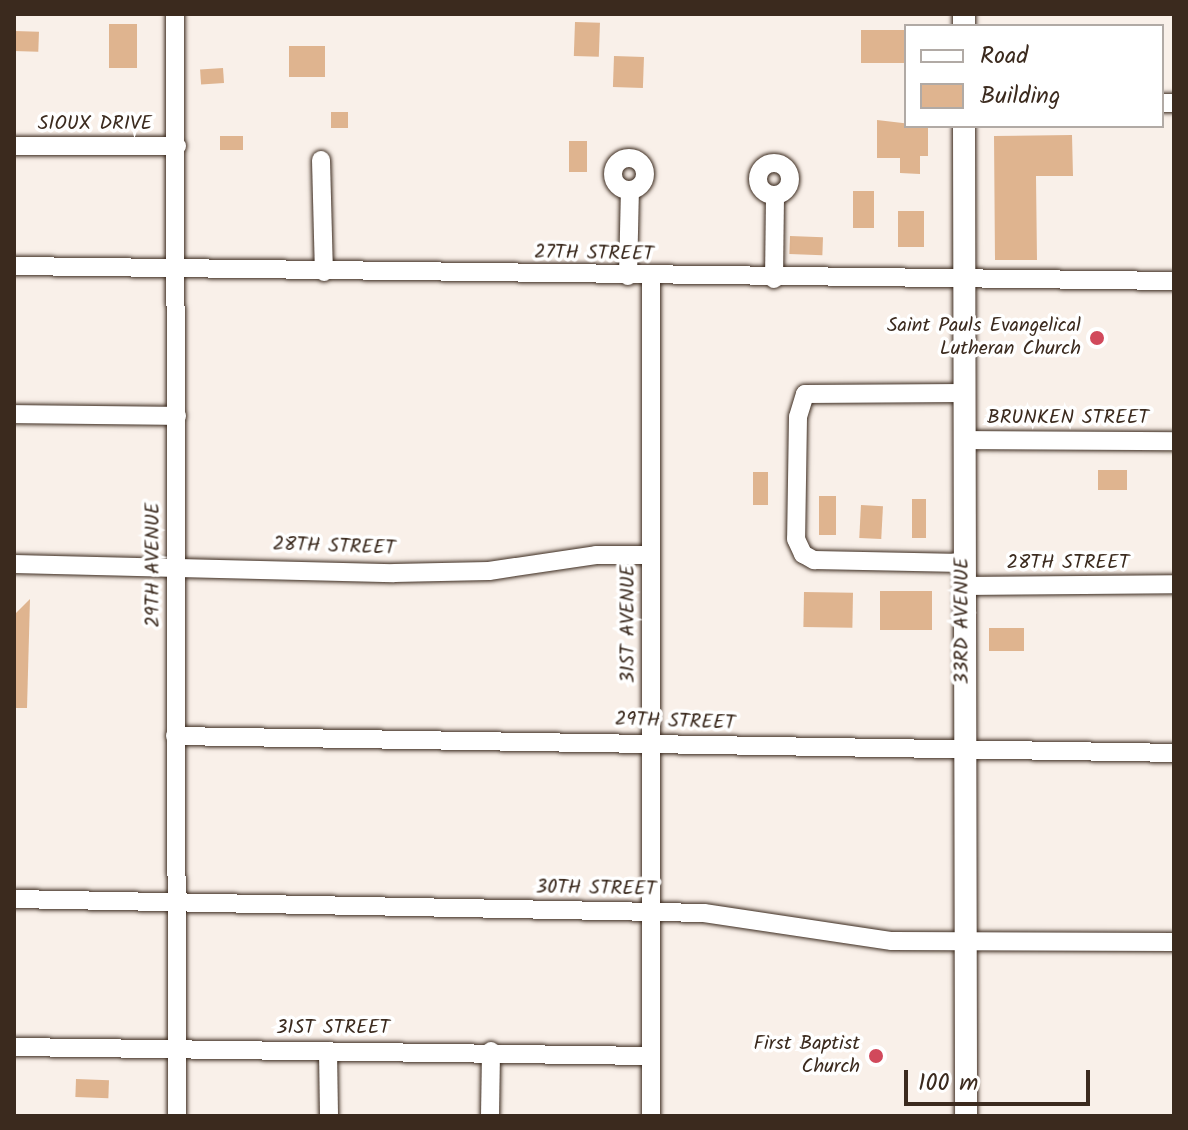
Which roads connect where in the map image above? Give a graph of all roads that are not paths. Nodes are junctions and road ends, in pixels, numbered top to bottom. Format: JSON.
{"nodes":[{"id":1,"x":175,"y":14,"type":"edge"},
{"id":2,"x":964,"y":128,"type":"edge"},
{"id":3,"x":14,"y":146,"type":"edge"},
{"id":4,"x":177,"y":146,"type":"junction"},
{"id":5,"x":321,"y":160,"type":"dead end"},
{"id":6,"x":630,"y":191,"type":"dead end"},
{"id":7,"x":775,"y":197,"type":"dead end"},
{"id":8,"x":14,"y":266,"type":"edge"},
{"id":9,"x":177,"y":269,"type":"junction"},
{"id":10,"x":324,"y":272,"type":"junction"},
{"id":11,"x":628,"y":276,"type":"junction"},
{"id":12,"x":651,"y":277,"type":"junction"},
{"id":13,"x":774,"y":279,"type":"junction"},
{"id":14,"x":1174,"y":281,"type":"edge"},
{"id":15,"x":963,"y":282,"type":"junction"},
{"id":16,"x":963,"y":393,"type":"junction"},
{"id":17,"x":14,"y":414,"type":"edge"},
{"id":18,"x":177,"y":416,"type":"junction"},
{"id":19,"x":963,"y":440,"type":"junction"},
{"id":20,"x":1174,"y":441,"type":"edge"},
{"id":21,"x":651,"y":555,"type":"junction"},
{"id":22,"x":14,"y":564,"type":"edge"},
{"id":23,"x":177,"y":566,"type":"junction"},
{"id":24,"x":963,"y":575,"type":"junction"},
{"id":25,"x":1174,"y":584,"type":"edge"},
{"id":26,"x":175,"y":736,"type":"junction"},
{"id":27,"x":651,"y":743,"type":"junction"},
{"id":28,"x":964,"y":753,"type":"junction"},
{"id":29,"x":1174,"y":753,"type":"edge"},
{"id":30,"x":14,"y":899,"type":"edge"},
{"id":31,"x":175,"y":903,"type":"junction"},
{"id":32,"x":652,"y":913,"type":"junction"},
{"id":33,"x":967,"y":942,"type":"junction"},
{"id":34,"x":1174,"y":942,"type":"edge"},
{"id":35,"x":14,"y":1047,"type":"edge"},
{"id":36,"x":176,"y":1049,"type":"junction"},
{"id":37,"x":328,"y":1051,"type":"junction"},
{"id":38,"x":491,"y":1051,"type":"junction"},
{"id":39,"x":651,"y":1056,"type":"junction"},
{"id":40,"x":177,"y":1116,"type":"edge"},
{"id":41,"x":329,"y":1116,"type":"edge"},
{"id":42,"x":490,"y":1116,"type":"edge"},
{"id":43,"x":651,"y":1116,"type":"edge"},
{"id":44,"x":966,"y":1116,"type":"edge"}],
"edges":[{"from":1,"to":4,"type":"street","name":"29TH AVENUE"},
{"from":2,"to":15,"type":"main road","name":"33RD AVENUE"},
{"from":3,"to":4,"type":"street","name":"SIOUX DRIVE"},
{"from":4,"to":9,"type":"street","name":"29TH AVENUE"},
{"from":5,"to":10,"type":"street"},
{"from":6,"to":11,"type":"street"},
{"from":7,"to":13,"type":"street"},
{"from":8,"to":9,"type":"street","name":"27TH STREET"},
{"from":9,"to":10,"type":"street","name":"27TH STREET"},
{"from":9,"to":18,"type":"street","name":"29TH AVENUE"},
{"from":10,"to":11,"type":"street","name":"27TH STREET"},
{"from":11,"to":12,"type":"street","name":"27TH STREET"},
{"from":12,"to":13,"type":"street","name":"27TH STREET"},
{"from":12,"to":21,"type":"street","name":"31ST AVENUE"},
{"from":13,"to":15,"type":"street","name":"27TH STREET"},
{"from":14,"to":15,"type":"street","name":"27TH STREET"},
{"from":15,"to":16,"type":"main road","name":"33RD AVENUE"},
{"from":16,"to":19,"type":"main road","name":"33RD AVENUE"},
{"from":16,"to":24,"type":"street","name":"28TH STREET"},
{"from":17,"to":18,"type":"street"},
{"from":18,"to":23,"type":"street","name":"29TH AVENUE"},
{"from":19,"to":20,"type":"street","name":"BRUNKEN STREET"},
{"from":19,"to":24,"type":"main road","name":"33RD AVENUE"},
{"from":21,"to":23,"type":"street","name":"28TH STREET"},
{"from":21,"to":27,"type":"street","name":"31ST AVENUE"},
{"from":22,"to":23,"type":"street","name":"28TH STREET"},
{"from":23,"to":26,"type":"street","name":"29TH AVENUE"},
{"from":24,"to":25,"type":"street","name":"28TH STREET"},
{"from":24,"to":28,"type":"main road","name":"33RD AVENUE"},
{"from":26,"to":27,"type":"street","name":"29TH STREET"},
{"from":26,"to":31,"type":"street","name":"29TH AVENUE"},
{"from":27,"to":28,"type":"street","name":"29TH STREET"},
{"from":27,"to":32,"type":"street","name":"31ST AVENUE"},
{"from":28,"to":29,"type":"street","name":"29TH STREET"},
{"from":28,"to":33,"type":"main road","name":"33RD AVENUE"},
{"from":30,"to":31,"type":"street","name":"30TH STREET"},
{"from":31,"to":32,"type":"street","name":"30TH STREET"},
{"from":31,"to":36,"type":"street","name":"29TH AVENUE"},
{"from":32,"to":33,"type":"street","name":"30TH STREET"},
{"from":32,"to":39,"type":"street","name":"31ST AVENUE"},
{"from":33,"to":34,"type":"street","name":"30TH STREET"},
{"from":33,"to":44,"type":"main road","name":"33RD AVENUE"},
{"from":35,"to":36,"type":"street","name":"31ST STREET"},
{"from":36,"to":37,"type":"street","name":"31ST STREET"},
{"from":36,"to":40,"type":"street","name":"29TH AVENUE"},
{"from":37,"to":38,"type":"street","name":"31ST STREET"},
{"from":37,"to":41,"type":"street"},
{"from":38,"to":39,"type":"street","name":"31ST STREET"},
{"from":38,"to":42,"type":"street"},
{"from":39,"to":43,"type":"street","name":"31ST AVENUE"}]}
